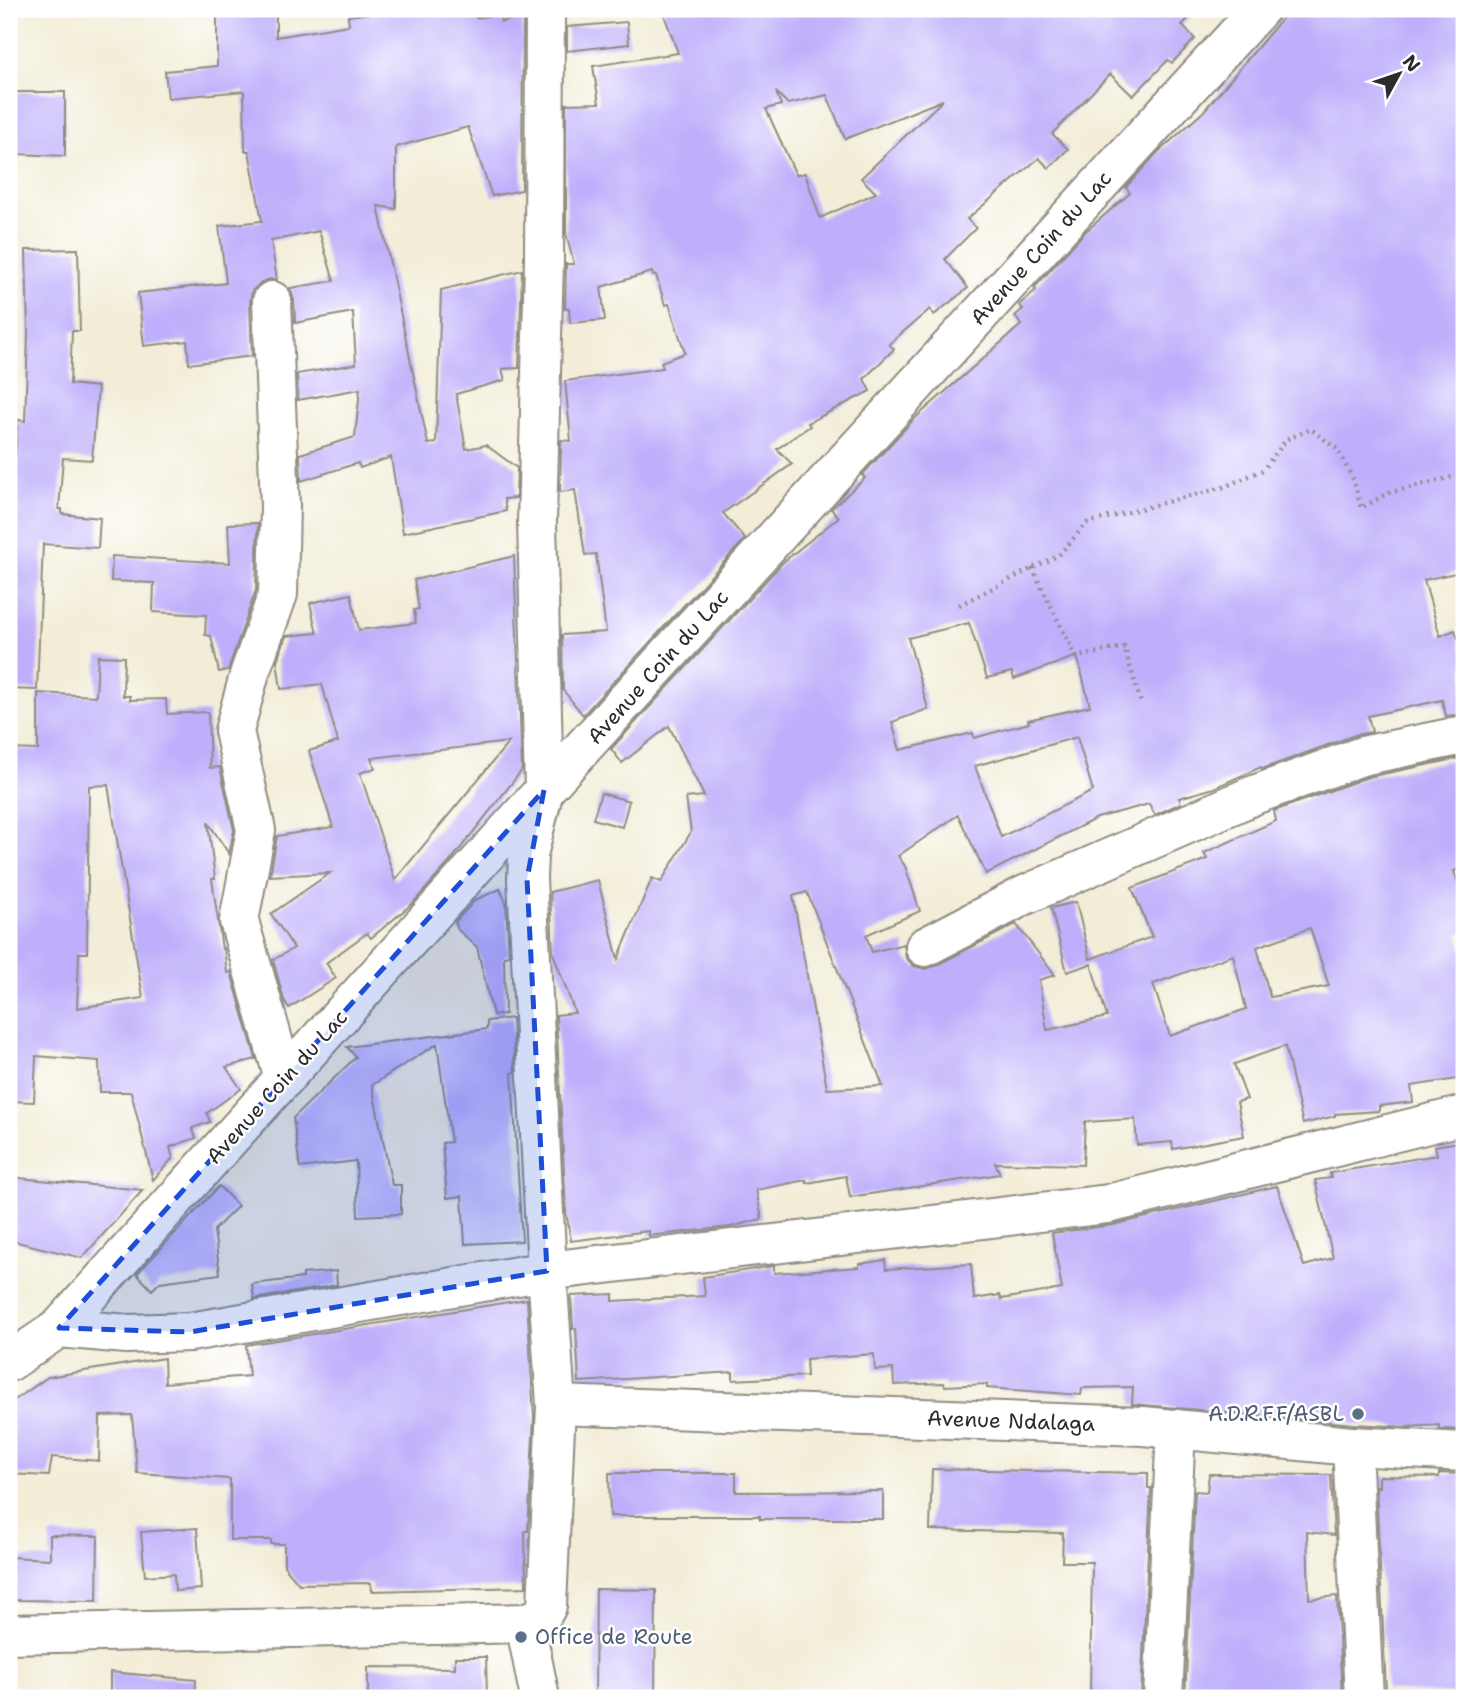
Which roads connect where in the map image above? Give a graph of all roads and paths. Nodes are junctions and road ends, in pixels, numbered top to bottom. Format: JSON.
{"nodes":[{"id":1,"x":545,"y":9,"type":"edge"},
{"id":2,"x":1260,"y":9,"type":"edge"},
{"id":3,"x":272,"y":301,"type":"dead end"},
{"id":4,"x":1464,"y":474,"type":"edge"},
{"id":5,"x":1032,"y":568,"type":"junction"},
{"id":6,"x":959,"y":605,"type":"dead end"},
{"id":7,"x":1140,"y":703,"type":"dead end"},
{"id":8,"x":1464,"y":735,"type":"edge"},
{"id":9,"x":544,"y":790,"type":"junction"},
{"id":10,"x":925,"y":947,"type":"dead end"},
{"id":11,"x":284,"y":1079,"type":"junction"},
{"id":12,"x":1464,"y":1115,"type":"edge"},
{"id":13,"x":547,"y":1271,"type":"junction"},
{"id":14,"x":60,"y":1328,"type":"junction"},
{"id":15,"x":9,"y":1362,"type":"edge"},
{"id":16,"x":556,"y":1405,"type":"junction"},
{"id":17,"x":1176,"y":1429,"type":"junction"},
{"id":18,"x":1352,"y":1446,"type":"junction"},
{"id":19,"x":1464,"y":1452,"type":"edge"},
{"id":20,"x":525,"y":1623,"type":"junction"},
{"id":21,"x":9,"y":1634,"type":"edge"},
{"id":22,"x":540,"y":1698,"type":"edge"},
{"id":23,"x":1163,"y":1698,"type":"edge"},
{"id":24,"x":1364,"y":1698,"type":"edge"}],
"edges":[{"from":1,"to":9,"type":"street"},
{"from":2,"to":9,"type":"street","name":"Avenue Coin du Lac"},
{"from":3,"to":11,"type":"street"},
{"from":4,"to":5,"type":"path"},
{"from":5,"to":6,"type":"path"},
{"from":5,"to":7,"type":"path"},
{"from":8,"to":10,"type":"street"},
{"from":9,"to":11,"type":"street","name":"Avenue Coin du Lac"},
{"from":9,"to":13,"type":"street"},
{"from":11,"to":14,"type":"street","name":"Avenue Coin du Lac"},
{"from":12,"to":13,"type":"street"},
{"from":13,"to":14,"type":"street"},
{"from":13,"to":16,"type":"street"},
{"from":14,"to":15,"type":"street","name":"Avenue Coin du Lac"},
{"from":16,"to":17,"type":"street","name":"Avenue Ndalaga"},
{"from":16,"to":20,"type":"street"},
{"from":17,"to":18,"type":"street","name":"Avenue Ndalaga"},
{"from":17,"to":23,"type":"street"},
{"from":18,"to":19,"type":"street","name":"Avenue Ndalaga"},
{"from":18,"to":24,"type":"street"},
{"from":20,"to":21,"type":"street"},
{"from":20,"to":22,"type":"street"}]}
